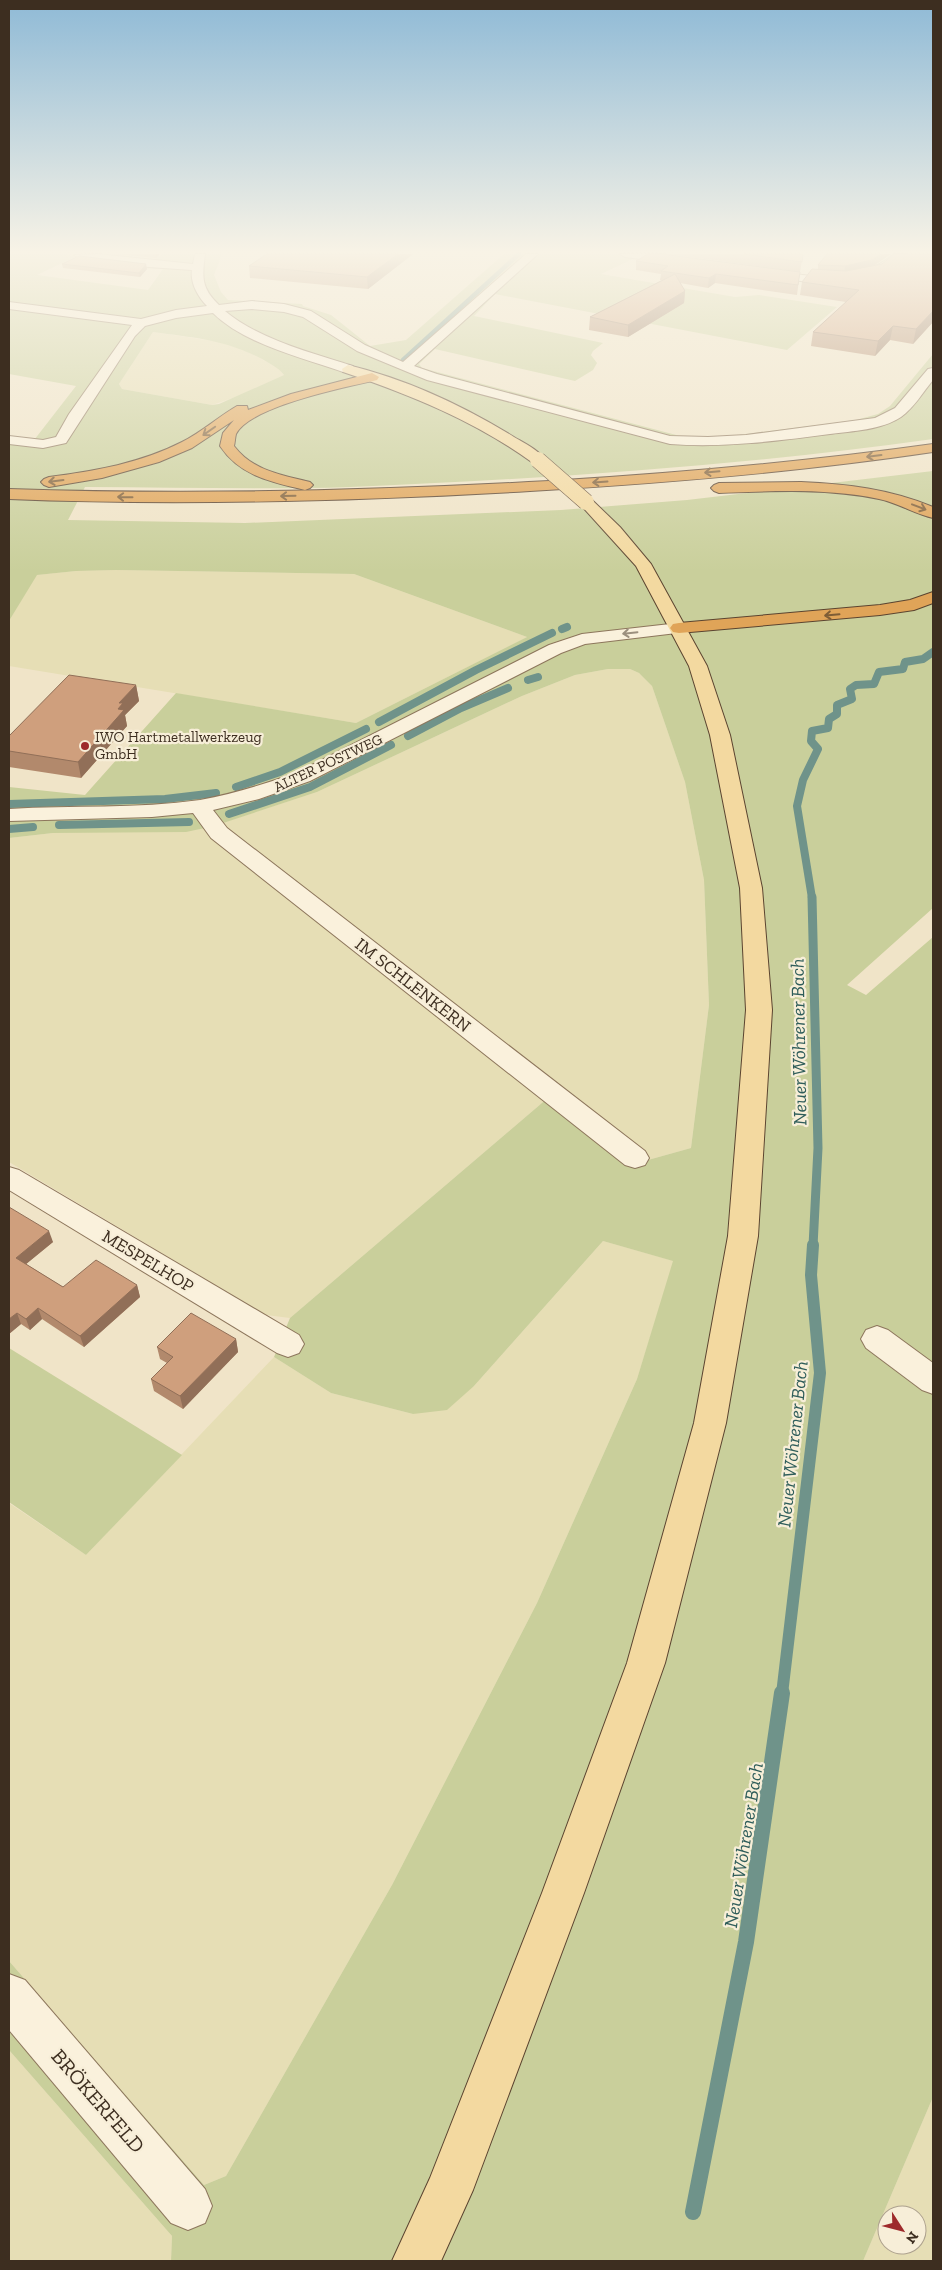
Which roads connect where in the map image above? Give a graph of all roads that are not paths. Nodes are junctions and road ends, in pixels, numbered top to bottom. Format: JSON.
{"nodes":[{"id":1,"x":112,"y":360,"type":"edge"},
{"id":2,"x":325,"y":360,"type":"edge"},
{"id":3,"x":389,"y":360,"type":"edge"},
{"id":4,"x":413,"y":360,"type":"edge"},
{"id":5,"x":405,"y":367,"type":"junction"},
{"id":6,"x":348,"y":368,"type":"junction"},
{"id":7,"x":933,"y":372,"type":"edge"},
{"id":8,"x":372,"y":377,"type":"junction"},
{"id":9,"x":9,"y":440,"type":"edge"},
{"id":10,"x":933,"y":448,"type":"edge"},
{"id":11,"x":933,"y":462,"type":"edge"},
{"id":12,"x":9,"y":484,"type":"edge"},
{"id":13,"x":697,"y":488,"type":"junction"},
{"id":14,"x":441,"y":491,"type":"junction"},
{"id":15,"x":9,"y":494,"type":"edge"},
{"id":16,"x":9,"y":508,"type":"edge"},
{"id":17,"x":933,"y":513,"type":"edge"},
{"id":18,"x":933,"y":598,"type":"edge"},
{"id":19,"x":933,"y":612,"type":"edge"},
{"id":20,"x":690,"y":639,"type":"junction"},
{"id":21,"x":732,"y":640,"type":"dead end"},
{"id":22,"x":199,"y":806,"type":"junction"},
{"id":23,"x":9,"y":815,"type":"edge"},
{"id":24,"x":635,"y":1158,"type":"dead end"},
{"id":25,"x":9,"y":1177,"type":"edge"},
{"id":26,"x":877,"y":1339,"type":"dead end"},
{"id":27,"x":288,"y":1344,"type":"dead end"},
{"id":28,"x":933,"y":1381,"type":"edge"},
{"id":29,"x":9,"y":1996,"type":"edge"},
{"id":30,"x":188,"y":2206,"type":"dead end"},
{"id":31,"x":416,"y":2261,"type":"edge"}],
"edges":[{"from":1,"to":9,"type":"street"},
{"from":2,"to":6,"type":"street"},
{"from":3,"to":5,"type":"street"},
{"from":4,"to":5,"type":"street"},
{"from":5,"to":7,"type":"street"},
{"from":6,"to":8,"type":"main road"},
{"from":6,"to":12,"type":"highway","one_way":true},
{"from":8,"to":14,"type":"highway"},
{"from":8,"to":20,"type":"main road","bridge":true},
{"from":10,"to":14,"type":"highway","one_way":true},
{"from":11,"to":13,"type":"highway"},
{"from":13,"to":16,"type":"highway"},
{"from":13,"to":17,"type":"highway","one_way":true},
{"from":14,"to":15,"type":"highway","one_way":true},
{"from":18,"to":20,"type":"highway","one_way":true},
{"from":19,"to":21,"type":"highway"},
{"from":20,"to":22,"type":"street","name":"ALTER POSTWEG"},
{"from":20,"to":31,"type":"main road"},
{"from":22,"to":23,"type":"street","name":"ALTER POSTWEG"},
{"from":22,"to":24,"type":"street","name":"IM SCHLENKERN"},
{"from":25,"to":27,"type":"street","name":"MESPELHOP"},
{"from":26,"to":28,"type":"street"},
{"from":29,"to":30,"type":"street","name":"BRÖKERFELD"}]}
